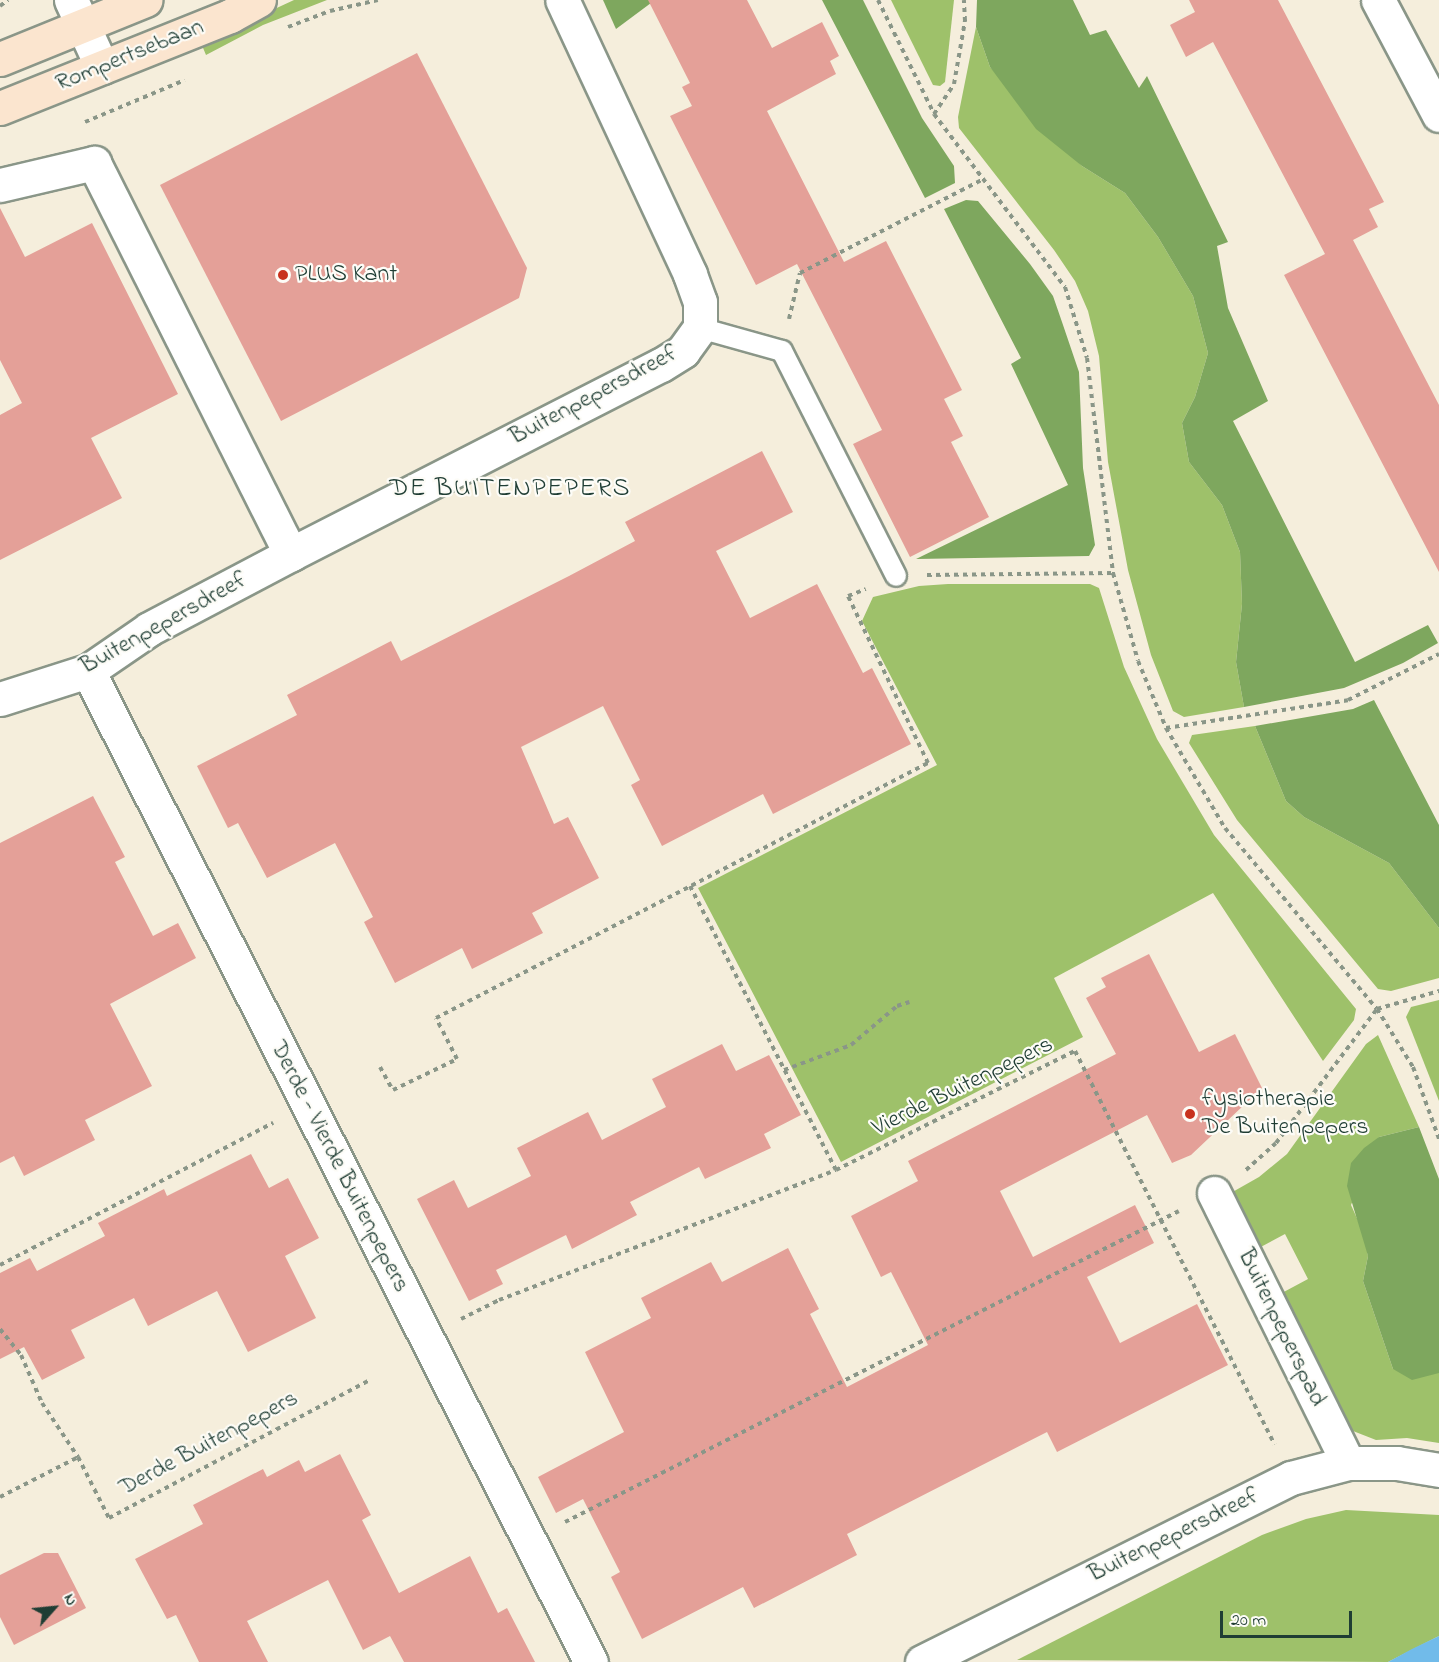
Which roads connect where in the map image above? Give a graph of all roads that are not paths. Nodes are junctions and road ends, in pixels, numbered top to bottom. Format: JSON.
{"nodes":[{"id":1,"x":145,"y":0,"type":"edge"},
{"id":2,"x":259,"y":0,"type":"edge"},
{"id":3,"x":562,"y":0,"type":"edge"},
{"id":4,"x":1378,"y":0,"type":"edge"},
{"id":5,"x":77,"y":12,"type":"edge"},
{"id":6,"x":0,"y":59,"type":"edge"},
{"id":7,"x":102,"y":67,"type":"junction"},
{"id":8,"x":0,"y":108,"type":"edge"},
{"id":9,"x":1439,"y":116,"type":"edge"},
{"id":10,"x":0,"y":185,"type":"edge"},
{"id":11,"x":700,"y":328,"type":"junction"},
{"id":12,"x":291,"y":554,"type":"junction"},
{"id":13,"x":896,"y":576,"type":"road end"},
{"id":14,"x":88,"y":671,"type":"junction"},
{"id":15,"x":0,"y":699,"type":"edge"},
{"id":16,"x":1214,"y":1192,"type":"road end"},
{"id":17,"x":1348,"y":1463,"type":"junction"},
{"id":18,"x":1439,"y":1470,"type":"edge"},
{"id":19,"x":956,"y":1654,"type":"edge"},
{"id":20,"x":591,"y":1662,"type":"edge"},
{"id":21,"x":922,"y":1662,"type":"edge"}],
"edges":[{"from":1,"to":5,"type":"street","name":"Rompertsebaan"},
{"from":2,"to":7,"type":"street","name":"Rompertsebaan"},
{"from":3,"to":11,"type":"street","name":"Buitenpepersdreef"},
{"from":4,"to":9,"type":"street"},
{"from":5,"to":6,"type":"street","name":"Rompertsebaan"},
{"from":5,"to":7,"type":"street"},
{"from":7,"to":8,"type":"street","name":"Rompertsebaan"},
{"from":10,"to":12,"type":"street"},
{"from":11,"to":12,"type":"street","name":"Buitenpepersdreef"},
{"from":11,"to":13,"type":"lane"},
{"from":12,"to":14,"type":"street","name":"Buitenpepersdreef"},
{"from":14,"to":15,"type":"street","name":"Buitenpepersdreef"},
{"from":14,"to":20,"type":"street","name":"Derde - Vierde Buitenpepers"},
{"from":16,"to":17,"type":"street","name":"Buitenpeperspad"},
{"from":17,"to":18,"type":"street","name":"Buitenpepersdreef"},
{"from":17,"to":19,"type":"street","name":"Buitenpepersdreef"},
{"from":19,"to":21,"type":"street","name":"Buitenpepersdreef"}]}
